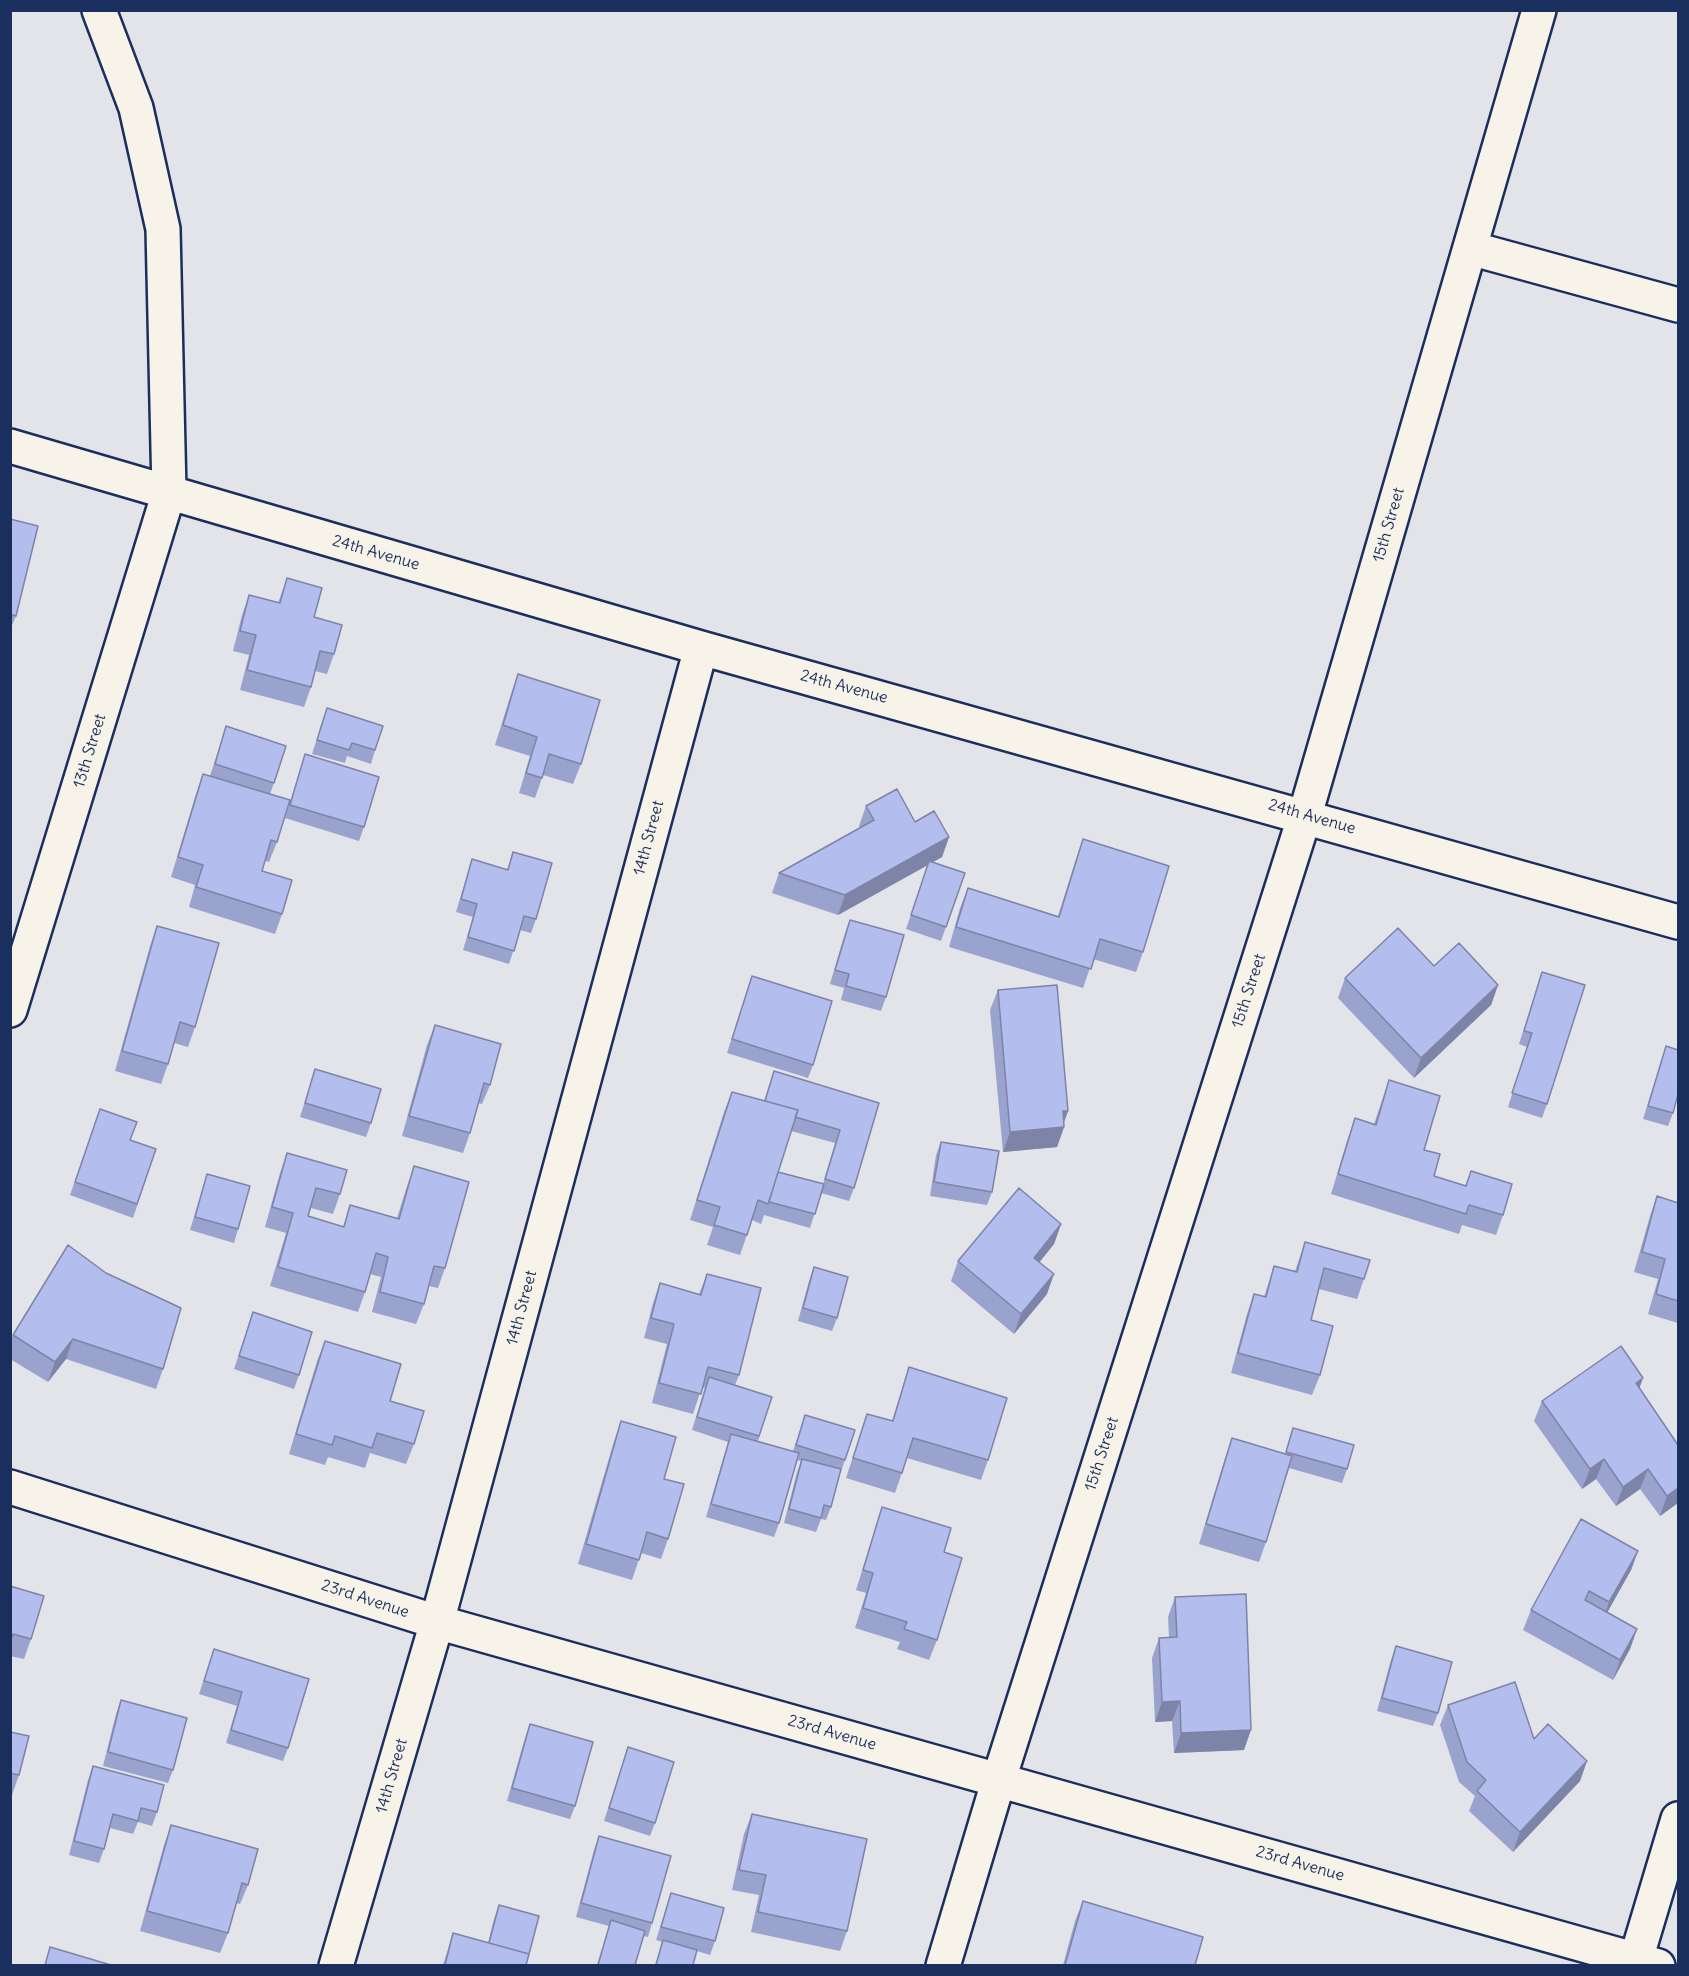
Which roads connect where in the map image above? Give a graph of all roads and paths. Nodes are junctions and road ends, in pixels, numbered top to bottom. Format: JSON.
{"nodes":[{"id":1,"x":99,"y":10,"type":"edge"},
{"id":2,"x":1539,"y":10,"type":"edge"},
{"id":3,"x":1470,"y":248,"type":"junction"},
{"id":4,"x":1678,"y":305,"type":"edge"},
{"id":5,"x":10,"y":446,"type":"edge"},
{"id":6,"x":169,"y":492,"type":"junction"},
{"id":7,"x":700,"y":648,"type":"junction"},
{"id":8,"x":1305,"y":815,"type":"junction"},
{"id":9,"x":1678,"y":922,"type":"edge"},
{"id":10,"x":10,"y":1010,"type":"edge"},
{"id":11,"x":10,"y":1486,"type":"edge"},
{"id":12,"x":437,"y":1622,"type":"junction"},
{"id":13,"x":999,"y":1779,"type":"junction"},
{"id":14,"x":1678,"y":1820,"type":"edge"},
{"id":15,"x":1642,"y":1963,"type":"edge"},
{"id":16,"x":336,"y":1965,"type":"edge"},
{"id":17,"x":943,"y":1965,"type":"edge"}],
"edges":[{"from":1,"to":6,"type":"street","name":"13th Street"},
{"from":2,"to":3,"type":"street","name":"15th Street"},
{"from":3,"to":4,"type":"street"},
{"from":3,"to":8,"type":"street","name":"15th Street"},
{"from":5,"to":6,"type":"street","name":"24th Avenue"},
{"from":6,"to":7,"type":"street","name":"24th Avenue"},
{"from":6,"to":10,"type":"street","name":"13th Street"},
{"from":7,"to":8,"type":"street","name":"24th Avenue"},
{"from":7,"to":12,"type":"street","name":"14th Street"},
{"from":8,"to":9,"type":"street","name":"24th Avenue"},
{"from":8,"to":13,"type":"street","name":"15th Street"},
{"from":11,"to":12,"type":"street","name":"23rd Avenue"},
{"from":12,"to":13,"type":"street","name":"23rd Avenue"},
{"from":12,"to":16,"type":"street","name":"14th Street"},
{"from":13,"to":15,"type":"street","name":"23rd Avenue"},
{"from":13,"to":17,"type":"street","name":"15th Street"},
{"from":14,"to":15,"type":"street"}]}
